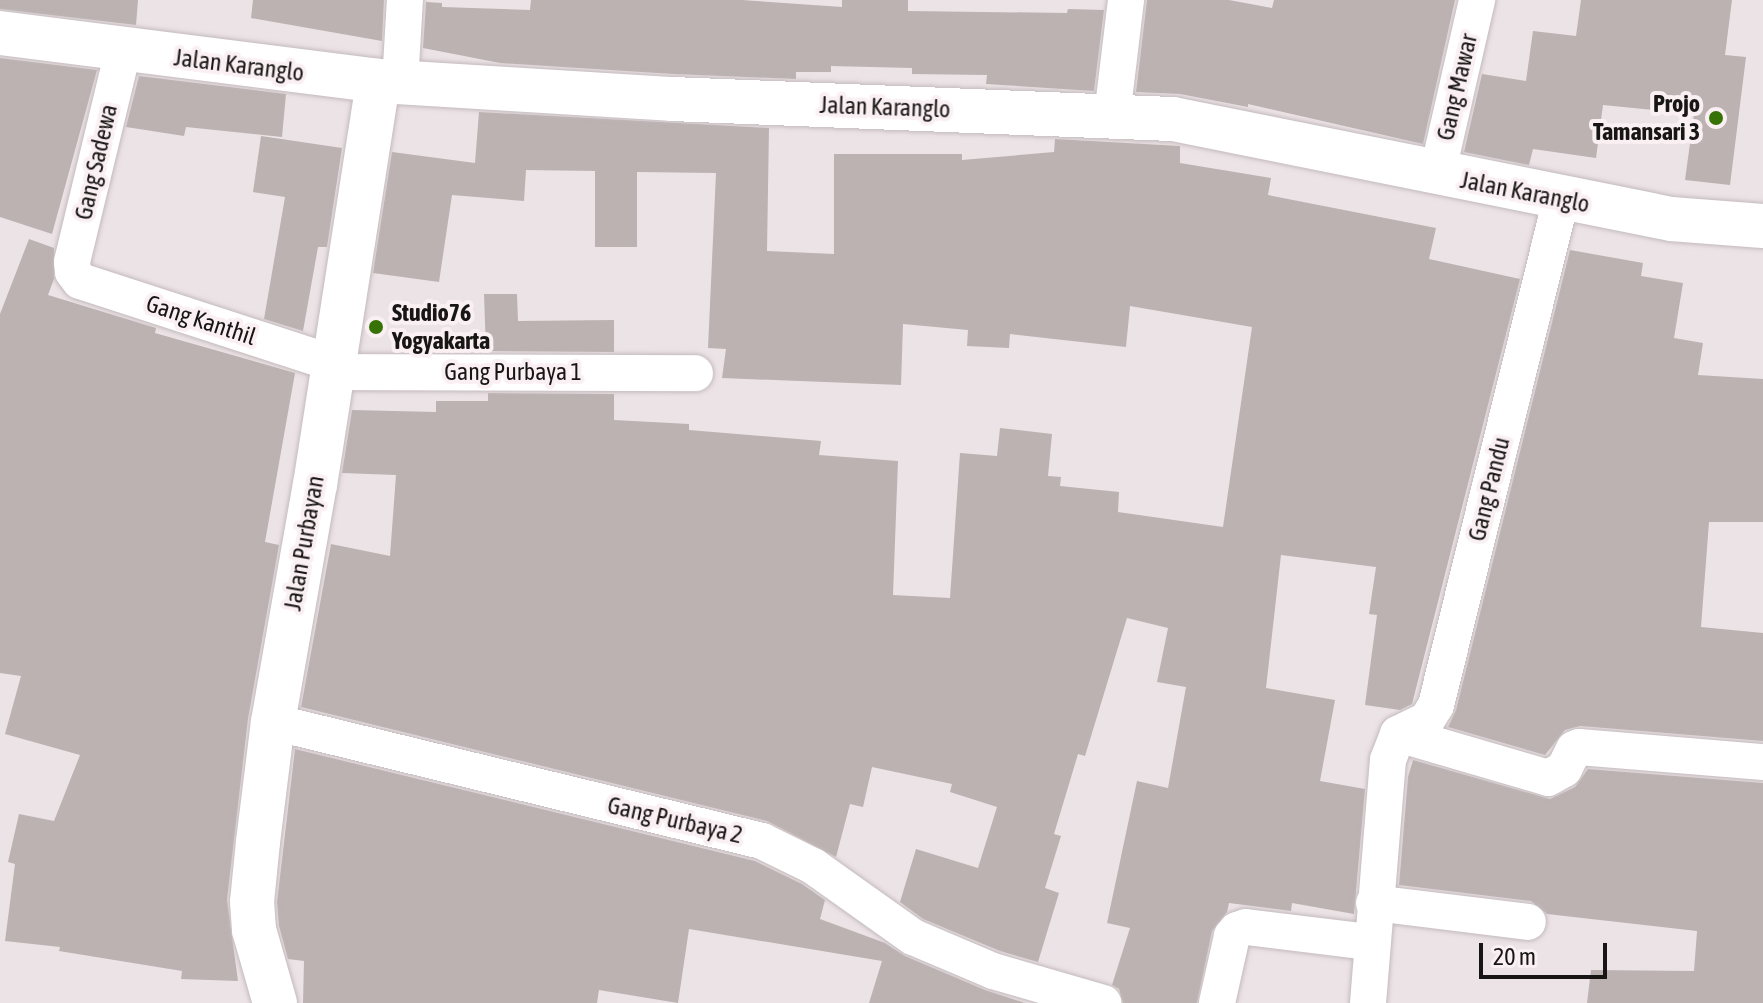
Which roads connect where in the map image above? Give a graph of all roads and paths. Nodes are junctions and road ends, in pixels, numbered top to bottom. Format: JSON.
{"nodes":[{"id":1,"x":405,"y":0,"type":"edge"},
{"id":2,"x":1126,"y":0,"type":"edge"},
{"id":3,"x":1477,"y":0,"type":"edge"},
{"id":4,"x":0,"y":33,"type":"edge"},
{"id":5,"x":123,"y":51,"type":"junction"},
{"id":6,"x":389,"y":82,"type":"junction"},
{"id":7,"x":1112,"y":116,"type":"junction"},
{"id":8,"x":1437,"y":175,"type":"junction"},
{"id":9,"x":1561,"y":199,"type":"junction"},
{"id":10,"x":1763,"y":226,"type":"edge"},
{"id":11,"x":73,"y":272,"type":"joint"},
{"id":12,"x":332,"y":367,"type":"junction"},
{"id":13,"x":695,"y":373,"type":"dead end"},
{"id":14,"x":273,"y":722,"type":"junction"},
{"id":15,"x":1393,"y":747,"type":"junction"},
{"id":16,"x":1763,"y":762,"type":"edge"},
{"id":17,"x":1374,"y":903,"type":"junction"},
{"id":18,"x":1528,"y":922,"type":"dead end"},
{"id":19,"x":1370,"y":942,"type":"junction"},
{"id":20,"x":1046,"y":994,"type":"edge"},
{"id":21,"x":275,"y":1003,"type":"edge"},
{"id":22,"x":1103,"y":1003,"type":"edge"},
{"id":23,"x":1217,"y":1003,"type":"edge"},
{"id":24,"x":1368,"y":1003,"type":"edge"}],
"edges":[{"from":1,"to":6,"type":"street"},
{"from":2,"to":7,"type":"street"},
{"from":3,"to":8,"type":"street","name":"Gang Mawar"},
{"from":4,"to":5,"type":"street","name":"Jalan Karanglo"},
{"from":5,"to":6,"type":"street","name":"Jalan Karanglo"},
{"from":5,"to":11,"type":"street","name":"Gang Sadewa"},
{"from":6,"to":7,"type":"street","name":"Jalan Karanglo"},
{"from":6,"to":12,"type":"street","name":"Jalan Purbayan"},
{"from":7,"to":8,"type":"street","name":"Jalan Karanglo"},
{"from":8,"to":9,"type":"street","name":"Jalan Karanglo"},
{"from":9,"to":10,"type":"street","name":"Jalan Karanglo"},
{"from":9,"to":15,"type":"street","name":"Gang Pandu"},
{"from":11,"to":12,"type":"street","name":"Gang Kanthil"},
{"from":12,"to":13,"type":"street","name":"Gang Purbaya 1"},
{"from":12,"to":14,"type":"street","name":"Jalan Purbayan"},
{"from":14,"to":20,"type":"street","name":"Gang Purbaya 2"},
{"from":14,"to":21,"type":"street","name":"Jalan Purbayan"},
{"from":15,"to":16,"type":"street"},
{"from":15,"to":17,"type":"street"},
{"from":17,"to":18,"type":"street"},
{"from":17,"to":19,"type":"street"},
{"from":19,"to":23,"type":"street"},
{"from":19,"to":24,"type":"street"},
{"from":20,"to":22,"type":"street","name":"Gang Purbaya 2"}]}
